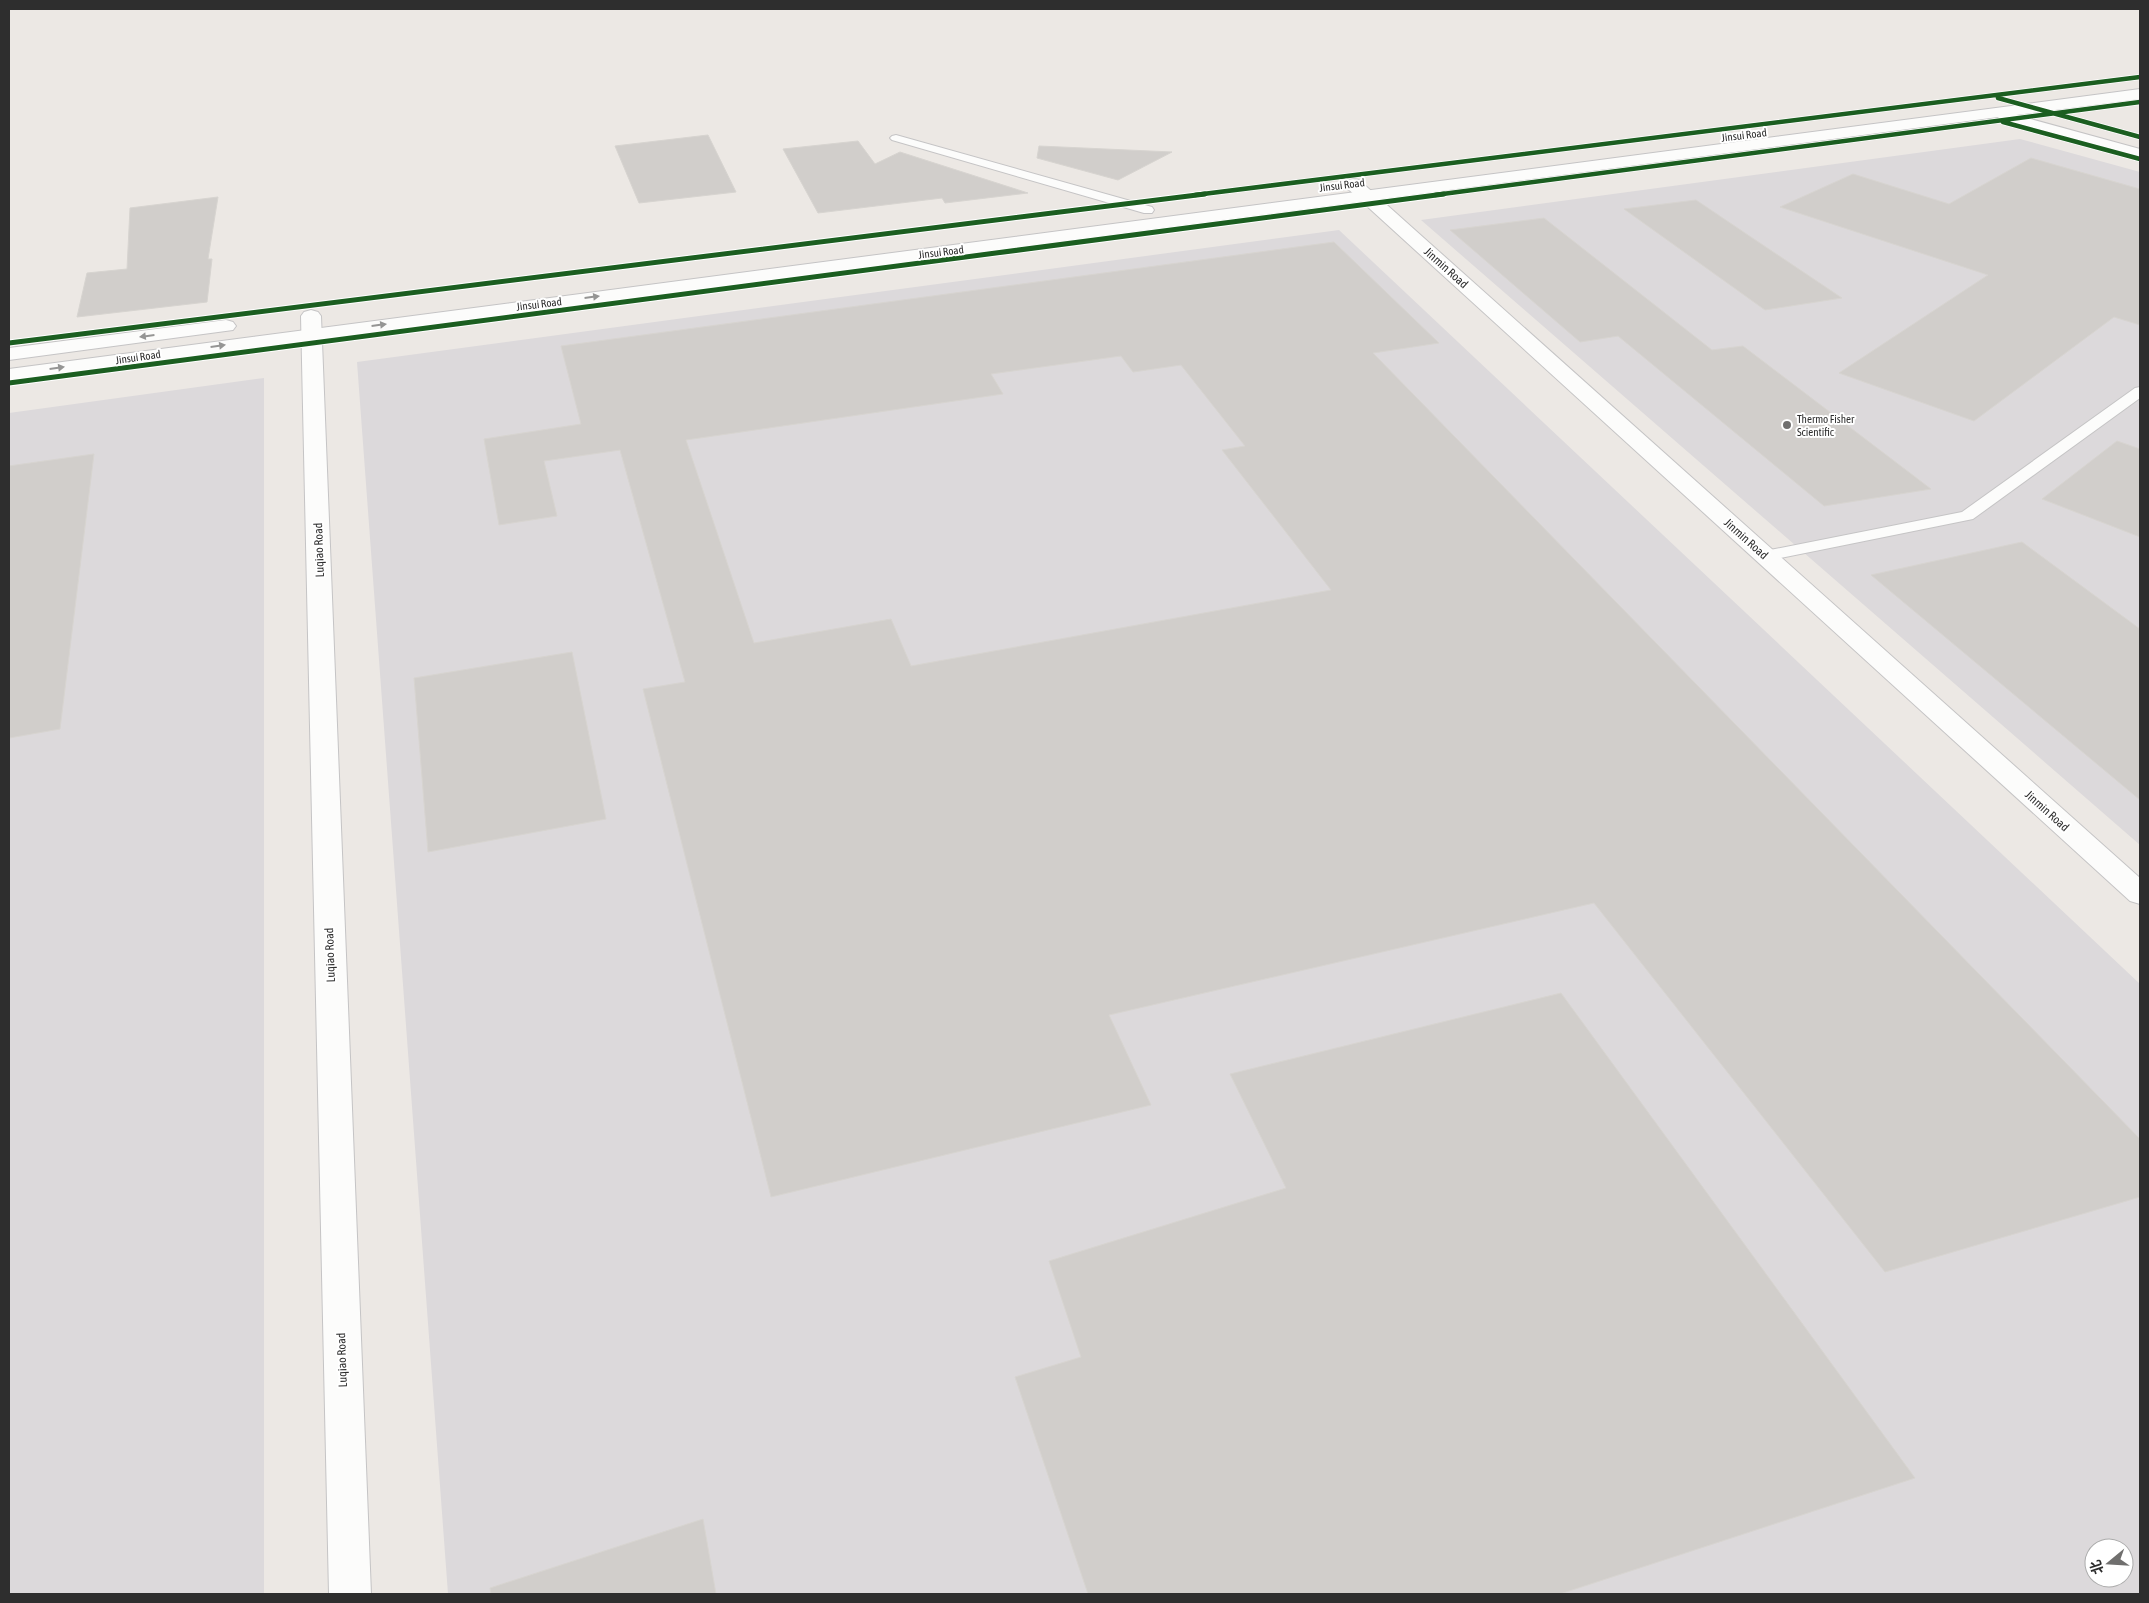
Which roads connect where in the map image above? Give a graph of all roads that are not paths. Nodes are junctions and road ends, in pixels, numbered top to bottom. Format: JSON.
{"nodes":[{"id":1,"x":2140,"y":84,"type":"edge"},
{"id":2,"x":2140,"y":94,"type":"edge"},
{"id":3,"x":1994,"y":109,"type":"junction"},
{"id":4,"x":2017,"y":111,"type":"junction"},
{"id":5,"x":896,"y":138,"type":"dead end"},
{"id":6,"x":2140,"y":144,"type":"edge"},
{"id":7,"x":2140,"y":154,"type":"edge"},
{"id":8,"x":1360,"y":190,"type":"junction"},
{"id":9,"x":1148,"y":210,"type":"junction"},
{"id":10,"x":312,"y":325,"type":"junction"},
{"id":11,"x":9,"y":354,"type":"edge"},
{"id":12,"x":9,"y":375,"type":"edge"},
{"id":13,"x":2140,"y":391,"type":"edge"},
{"id":14,"x":1765,"y":556,"type":"junction"},
{"id":15,"x":2140,"y":894,"type":"edge"},
{"id":16,"x":350,"y":1594,"type":"edge"}],
"edges":[{"from":1,"to":3,"type":"street","name":"Jinsui Road"},
{"from":2,"to":4,"type":"street","name":"Jinsui Road"},
{"from":3,"to":4,"type":"street","name":"Jinsui Road"},
{"from":3,"to":7,"type":"street"},
{"from":3,"to":8,"type":"street","name":"Jinsui Road"},
{"from":3,"to":8,"type":"street","name":"Jinsui Road"},
{"from":4,"to":6,"type":"street"},
{"from":5,"to":9,"type":"lane"},
{"from":8,"to":9,"type":"street","name":"Jinsui Road"},
{"from":10,"to":8,"type":"street","name":"Jinsui Road","one_way":true},
{"from":8,"to":14,"type":"street","name":"Jinmin Road"},
{"from":9,"to":10,"type":"street","name":"Jinsui Road"},
{"from":10,"to":11,"type":"street","name":"Jinsui Road","one_way":true},
{"from":12,"to":10,"type":"street","name":"Jinsui Road","one_way":true},
{"from":10,"to":16,"type":"street","name":"Luqiao Road"},
{"from":13,"to":14,"type":"lane"},
{"from":14,"to":15,"type":"street","name":"Jinmin Road"}]}
